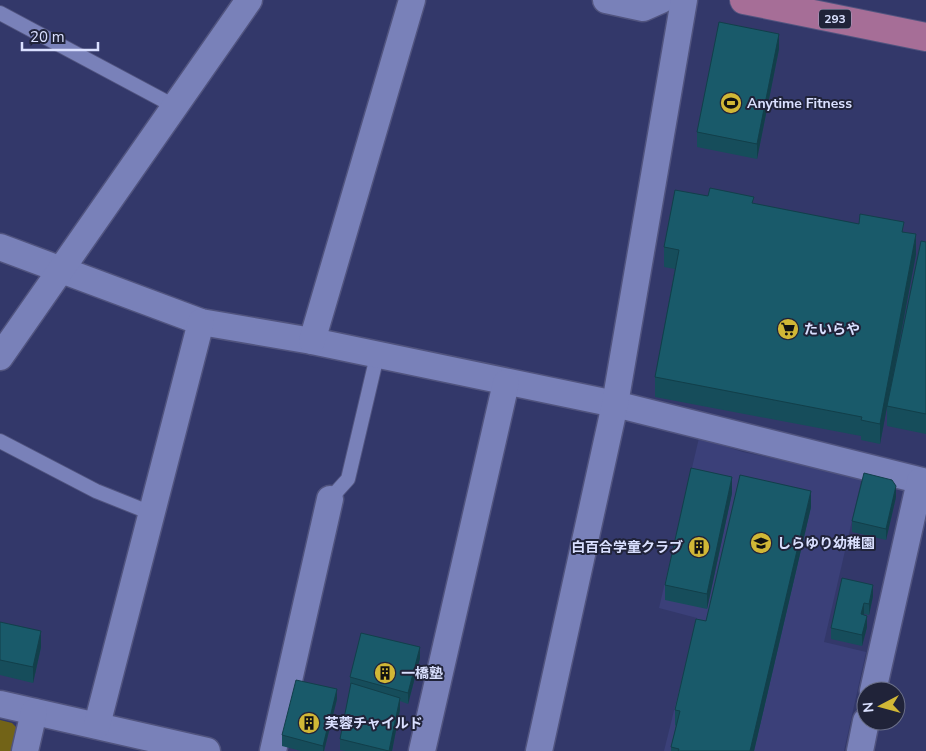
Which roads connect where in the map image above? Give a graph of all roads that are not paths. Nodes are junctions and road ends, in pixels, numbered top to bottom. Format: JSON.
{"nodes":[{"id":1,"x":249,"y":0,"type":"edge"},
{"id":2,"x":412,"y":0,"type":"edge"},
{"id":3,"x":606,"y":0,"type":"edge"},
{"id":4,"x":661,"y":0,"type":"edge"},
{"id":5,"x":684,"y":0,"type":"edge"},
{"id":6,"x":744,"y":0,"type":"edge"},
{"id":7,"x":0,"y":13,"type":"edge"},
{"id":8,"x":926,"y":37,"type":"edge"},
{"id":9,"x":174,"y":106,"type":"junction"},
{"id":10,"x":0,"y":247,"type":"edge"},
{"id":11,"x":60,"y":270,"type":"junction"},
{"id":12,"x":201,"y":322,"type":"junction"},
{"id":13,"x":312,"y":341,"type":"junction"},
{"id":14,"x":377,"y":356,"type":"junction"},
{"id":15,"x":0,"y":357,"type":"edge"},
{"id":16,"x":506,"y":383,"type":"junction"},
{"id":17,"x":614,"y":404,"type":"junction"},
{"id":18,"x":0,"y":440,"type":"edge"},
{"id":19,"x":923,"y":482,"type":"edge"},
{"id":20,"x":330,"y":499,"type":"joint"},
{"id":21,"x":151,"y":514,"type":"junction"},
{"id":22,"x":875,"y":681,"type":"edge"},
{"id":23,"x":0,"y":704,"type":"edge"},
{"id":24,"x":34,"y":712,"type":"junction"},
{"id":25,"x":97,"y":725,"type":"junction"},
{"id":26,"x":864,"y":731,"type":"edge"},
{"id":27,"x":25,"y":751,"type":"edge"},
{"id":28,"x":207,"y":751,"type":"edge"},
{"id":29,"x":274,"y":751,"type":"edge"},
{"id":30,"x":422,"y":751,"type":"edge"},
{"id":31,"x":539,"y":751,"type":"edge"},
{"id":32,"x":860,"y":751,"type":"edge"}],
"edges":[{"from":1,"to":9,"type":"street"},
{"from":2,"to":13,"type":"street"},
{"from":3,"to":4,"type":"street"},
{"from":5,"to":17,"type":"street"},
{"from":6,"to":8,"type":"highway","number":"293"},
{"from":7,"to":9,"type":"lane"},
{"from":9,"to":11,"type":"street"},
{"from":10,"to":11,"type":"street"},
{"from":11,"to":12,"type":"street"},
{"from":11,"to":15,"type":"street"},
{"from":12,"to":13,"type":"street"},
{"from":12,"to":21,"type":"street"},
{"from":13,"to":14,"type":"street"},
{"from":14,"to":16,"type":"street"},
{"from":14,"to":20,"type":"lane"},
{"from":16,"to":17,"type":"street"},
{"from":16,"to":30,"type":"street"},
{"from":17,"to":19,"type":"street"},
{"from":17,"to":31,"type":"street"},
{"from":18,"to":21,"type":"lane"},
{"from":19,"to":22,"type":"street"},
{"from":20,"to":29,"type":"street"},
{"from":21,"to":25,"type":"street"},
{"from":23,"to":24,"type":"street"},
{"from":24,"to":25,"type":"street"},
{"from":24,"to":27,"type":"street"},
{"from":25,"to":28,"type":"street"},
{"from":26,"to":32,"type":"street"}]}
